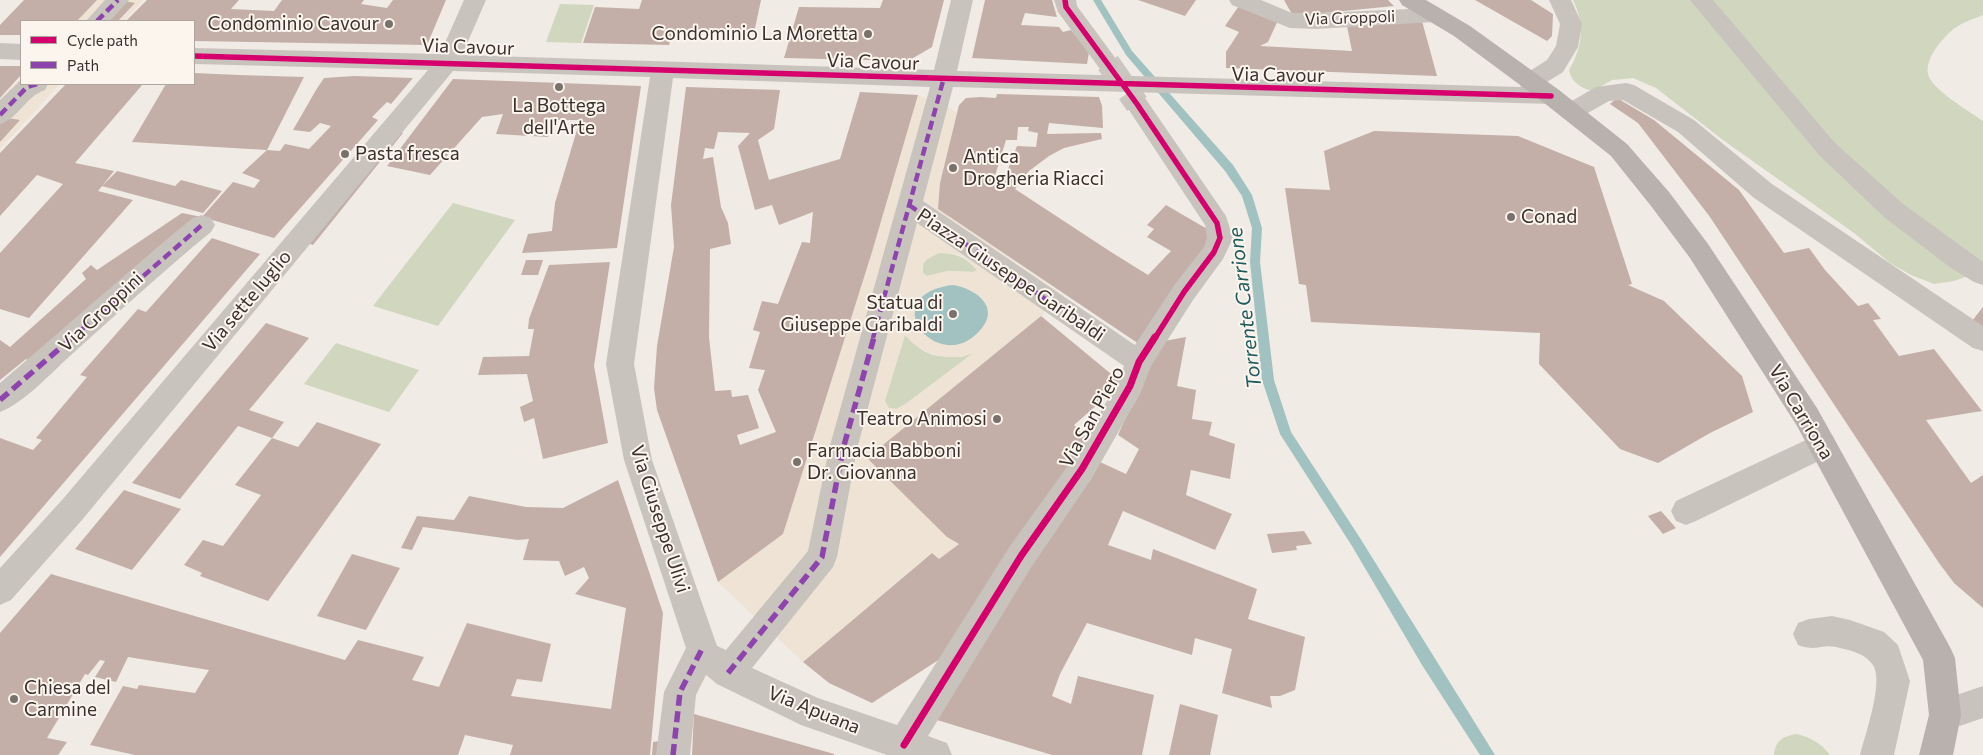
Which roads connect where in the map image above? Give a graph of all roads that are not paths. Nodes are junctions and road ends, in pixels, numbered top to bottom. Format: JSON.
{"nodes":[{"id":1,"x":118,"y":0,"type":"edge"},
{"id":2,"x":475,"y":0,"type":"edge"},
{"id":3,"x":962,"y":0,"type":"edge"},
{"id":4,"x":1240,"y":0,"type":"edge"},
{"id":5,"x":1410,"y":0,"type":"edge"},
{"id":6,"x":1560,"y":0,"type":"edge"},
{"id":7,"x":1701,"y":0,"type":"edge"},
{"id":8,"x":1066,"y":3,"type":"edge"},
{"id":9,"x":1434,"y":15,"type":"junction"},
{"id":10,"x":98,"y":20,"type":"edge"},
{"id":11,"x":0,"y":51,"type":"edge"},
{"id":12,"x":20,"y":52,"type":"edge"},
{"id":13,"x":195,"y":56,"type":"edge"},
{"id":14,"x":448,"y":61,"type":"junction"},
{"id":15,"x":1108,"y":63,"type":"tunnel mouth"},
{"id":16,"x":663,"y":69,"type":"junction"},
{"id":17,"x":943,"y":80,"type":"junction"},
{"id":18,"x":34,"y":85,"type":"edge"},
{"id":19,"x":1551,"y":96,"type":"junction"},
{"id":20,"x":1137,"y":104,"type":"tunnel mouth"},
{"id":21,"x":0,"y":115,"type":"edge"},
{"id":22,"x":909,"y":205,"type":"junction"},
{"id":23,"x":202,"y":225,"type":"dead end"},
{"id":24,"x":1983,"y":275,"type":"edge"},
{"id":25,"x":1983,"y":340,"type":"edge"},
{"id":26,"x":1138,"y":362,"type":"junction"},
{"id":27,"x":0,"y":400,"type":"edge"},
{"id":28,"x":1822,"y":445,"type":"junction"},
{"id":29,"x":1686,"y":511,"type":"dead end"},
{"id":30,"x":0,"y":590,"type":"edge"},
{"id":31,"x":1809,"y":634,"type":"dead end"},
{"id":32,"x":702,"y":650,"type":"junction"},
{"id":33,"x":728,"y":673,"type":"junction"},
{"id":34,"x":1983,"y":702,"type":"edge"},
{"id":35,"x":1945,"y":715,"type":"junction"},
{"id":36,"x":904,"y":745,"type":"junction"},
{"id":37,"x":673,"y":755,"type":"edge"},
{"id":38,"x":935,"y":755,"type":"edge"},
{"id":39,"x":1877,"y":755,"type":"edge"},
{"id":40,"x":1936,"y":755,"type":"edge"}],
"edges":[{"from":1,"to":10,"type":"street"},
{"from":2,"to":14,"type":"street","name":"Via sette luglio"},
{"from":3,"to":17,"type":"street"},
{"from":4,"to":9,"type":"street","name":"Via Groppoli"},
{"from":5,"to":9,"type":"main road","name":"Via Carriona"},
{"from":6,"to":19,"type":"street"},
{"from":7,"to":24,"type":"street"},
{"from":8,"to":15,"type":"street"},
{"from":9,"to":19,"type":"main road","name":"Via Carriona"},
{"from":11,"to":12,"type":"street"},
{"from":13,"to":14,"type":"street","name":"Via Cavour"},
{"from":14,"to":16,"type":"street","name":"Via Cavour"},
{"from":14,"to":30,"type":"street","name":"Via sette luglio"},
{"from":16,"to":17,"type":"street","name":"Via Cavour"},
{"from":16,"to":32,"type":"street","name":"Via Giuseppe Ulivi"},
{"from":17,"to":19,"type":"street","name":"Via Cavour"},
{"from":17,"to":22,"type":"street"},
{"from":18,"to":21,"type":"street"},
{"from":19,"to":25,"type":"street"},
{"from":19,"to":28,"type":"main road","name":"Via Carriona"},
{"from":20,"to":26,"type":"street","name":"Via San Piero"},
{"from":22,"to":26,"type":"street","name":"Piazza Giuseppe Garibaldi"},
{"from":22,"to":33,"type":"street"},
{"from":23,"to":27,"type":"street","name":"Via Groppini"},
{"from":26,"to":36,"type":"street","name":"Via San Piero"},
{"from":28,"to":29,"type":"street"},
{"from":28,"to":35,"type":"main road","name":"Via Carriona"},
{"from":31,"to":39,"type":"street"},
{"from":32,"to":33,"type":"street","name":"Via Apuana"},
{"from":32,"to":37,"type":"street"},
{"from":33,"to":36,"type":"street","name":"Via Apuana"},
{"from":34,"to":35,"type":"street"},
{"from":35,"to":40,"type":"main road","name":"Via Carriona"},
{"from":36,"to":38,"type":"street","name":"Via Apuana"}]}
